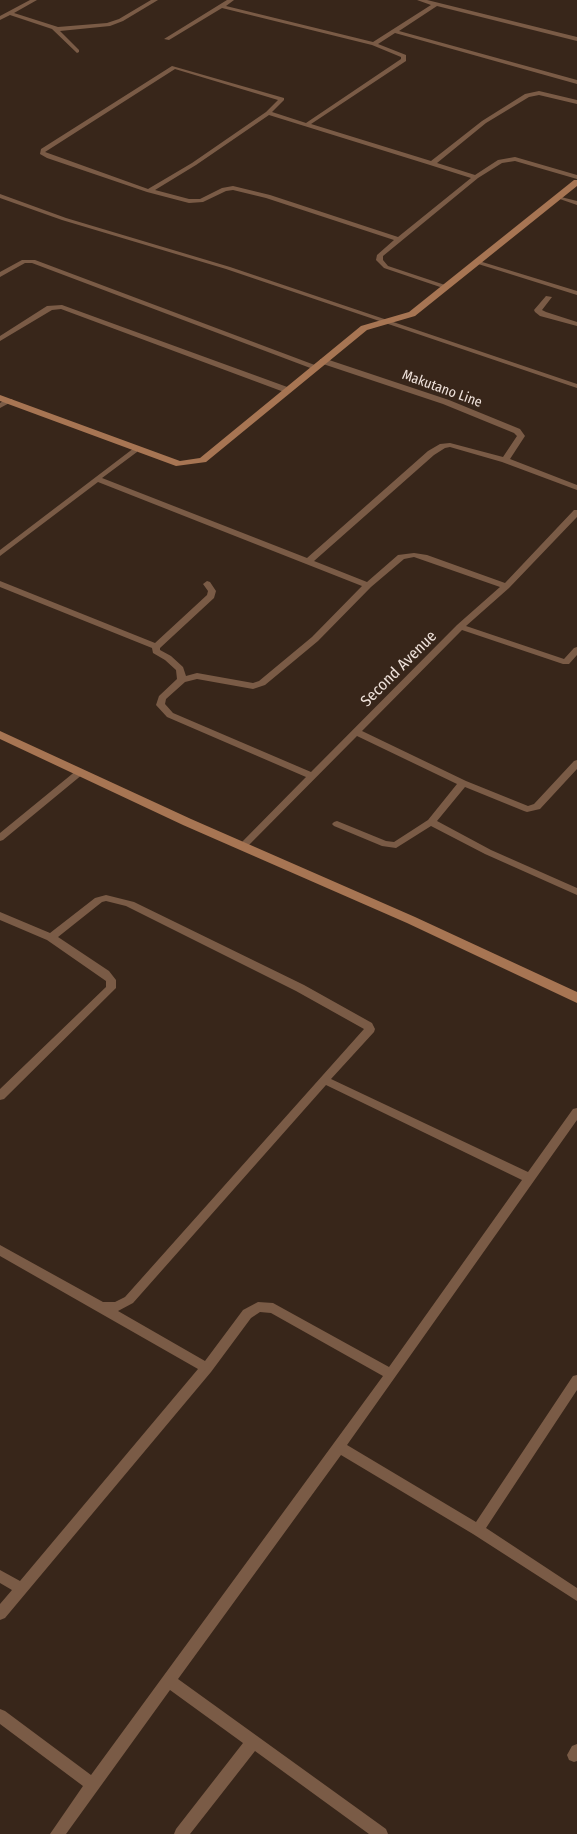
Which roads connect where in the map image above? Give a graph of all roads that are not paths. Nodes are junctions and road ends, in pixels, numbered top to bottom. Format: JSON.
{"nodes":[{"id":1,"x":34,"y":0,"type":"edge"},
{"id":2,"x":155,"y":0,"type":"edge"},
{"id":3,"x":231,"y":0,"type":"edge"},
{"id":4,"x":420,"y":0,"type":"edge"},
{"id":5,"x":436,"y":4,"type":"junction"},
{"id":6,"x":221,"y":6,"type":"junction"},
{"id":7,"x":10,"y":13,"type":"junction"},
{"id":8,"x":0,"y":18,"type":"edge"},
{"id":9,"x":54,"y":28,"type":"junction"},
{"id":10,"x":394,"y":31,"type":"junction"},
{"id":11,"x":166,"y":39,"type":"dead end"},
{"id":12,"x":577,"y":39,"type":"edge"},
{"id":13,"x":374,"y":44,"type":"junction"},
{"id":14,"x":77,"y":51,"type":"dead end"},
{"id":15,"x":577,"y":82,"type":"edge"},
{"id":16,"x":577,"y":102,"type":"edge"},
{"id":17,"x":268,"y":113,"type":"junction"},
{"id":18,"x":306,"y":125,"type":"junction"},
{"id":19,"x":432,"y":164,"type":"junction"},
{"id":20,"x":476,"y":177,"type":"junction"},
{"id":21,"x":577,"y":177,"type":"edge"},
{"id":22,"x":577,"y":182,"type":"edge"},
{"id":23,"x":149,"y":191,"type":"junction"},
{"id":24,"x":0,"y":196,"type":"edge"},
{"id":25,"x":559,"y":197,"type":"junction"},
{"id":26,"x":577,"y":203,"type":"edge"},
{"id":27,"x":397,"y":239,"type":"junction"},
{"id":28,"x":477,"y":262,"type":"junction"},
{"id":29,"x":0,"y":275,"type":"edge"},
{"id":30,"x":446,"y":287,"type":"junction"},
{"id":31,"x":577,"y":293,"type":"edge"},
{"id":32,"x":548,"y":297,"type":"dead end"},
{"id":33,"x":385,"y":322,"type":"junction"},
{"id":34,"x":577,"y":324,"type":"edge"},
{"id":35,"x":0,"y":339,"type":"edge"},
{"id":36,"x":319,"y":364,"type":"junction"},
{"id":37,"x":577,"y":386,"type":"edge"},
{"id":38,"x":287,"y":390,"type":"junction"},
{"id":39,"x":3,"y":402,"type":"edge"},
{"id":40,"x":134,"y":450,"type":"junction"},
{"id":41,"x":505,"y":460,"type":"junction"},
{"id":42,"x":97,"y":479,"type":"junction"},
{"id":43,"x":577,"y":488,"type":"edge"},
{"id":44,"x":577,"y":512,"type":"edge"},
{"id":45,"x":0,"y":554,"type":"edge"},
{"id":46,"x":308,"y":562,"type":"junction"},
{"id":47,"x":0,"y":584,"type":"edge"},
{"id":48,"x":208,"y":584,"type":"dead end"},
{"id":49,"x":368,"y":585,"type":"junction"},
{"id":50,"x":506,"y":586,"type":"junction"},
{"id":51,"x":460,"y":627,"type":"junction"},
{"id":52,"x":156,"y":647,"type":"junction"},
{"id":53,"x":577,"y":650,"type":"edge"},
{"id":54,"x":566,"y":662,"type":"junction"},
{"id":55,"x":577,"y":667,"type":"edge"},
{"id":56,"x":182,"y":680,"type":"junction"},
{"id":57,"x":357,"y":732,"type":"junction"},
{"id":58,"x":0,"y":735,"type":"edge"},
{"id":59,"x":577,"y":763,"type":"edge"},
{"id":60,"x":80,"y":772,"type":"junction"},
{"id":61,"x":312,"y":776,"type":"junction"},
{"id":62,"x":463,"y":783,"type":"junction"},
{"id":63,"x":431,"y":822,"type":"junction"},
{"id":64,"x":337,"y":824,"type":"dead end"},
{"id":65,"x":0,"y":838,"type":"edge"},
{"id":66,"x":242,"y":847,"type":"junction"},
{"id":67,"x":577,"y":892,"type":"edge"},
{"id":68,"x":2,"y":920,"type":"edge"},
{"id":69,"x":50,"y":938,"type":"junction"},
{"id":70,"x":577,"y":998,"type":"edge"},
{"id":71,"x":324,"y":1080,"type":"junction"},
{"id":72,"x":0,"y":1096,"type":"edge"},
{"id":73,"x":576,"y":1114,"type":"edge"},
{"id":74,"x":529,"y":1178,"type":"junction"},
{"id":75,"x":0,"y":1250,"type":"edge"},
{"id":76,"x":101,"y":1307,"type":"junction"},
{"id":77,"x":207,"y":1368,"type":"junction"},
{"id":78,"x":391,"y":1374,"type":"junction"},
{"id":79,"x":577,"y":1380,"type":"edge"},
{"id":80,"x":339,"y":1447,"type":"junction"},
{"id":81,"x":478,"y":1530,"type":"junction"},
{"id":82,"x":0,"y":1576,"type":"edge"},
{"id":83,"x":21,"y":1589,"type":"junction"},
{"id":84,"x":577,"y":1595,"type":"edge"},
{"id":85,"x":0,"y":1614,"type":"edge"},
{"id":86,"x":169,"y":1681,"type":"junction"},
{"id":87,"x":0,"y":1716,"type":"edge"},
{"id":88,"x":252,"y":1742,"type":"junction"},
{"id":89,"x":93,"y":1785,"type":"junction"},
{"id":90,"x":57,"y":1834,"type":"edge"},
{"id":91,"x":182,"y":1834,"type":"edge"},
{"id":92,"x":381,"y":1834,"type":"edge"}],
"edges":[{"from":1,"to":7,"type":"street"},
{"from":2,"to":9,"type":"street"},
{"from":3,"to":6,"type":"street"},
{"from":4,"to":5,"type":"street"},
{"from":5,"to":10,"type":"street"},
{"from":5,"to":12,"type":"street"},
{"from":6,"to":11,"type":"street"},
{"from":6,"to":13,"type":"street"},
{"from":7,"to":8,"type":"street"},
{"from":7,"to":9,"type":"street"},
{"from":9,"to":14,"type":"street"},
{"from":10,"to":13,"type":"street"},
{"from":10,"to":15,"type":"street"},
{"from":13,"to":18,"type":"street"},
{"from":16,"to":19,"type":"street"},
{"from":17,"to":18,"type":"street"},
{"from":17,"to":23,"type":"street"},
{"from":17,"to":23,"type":"street"},
{"from":18,"to":19,"type":"street"},
{"from":19,"to":20,"type":"street"},
{"from":20,"to":21,"type":"street"},
{"from":20,"to":27,"type":"street"},
{"from":22,"to":25,"type":"street"},
{"from":23,"to":27,"type":"street"},
{"from":24,"to":33,"type":"street"},
{"from":25,"to":26,"type":"street"},
{"from":25,"to":28,"type":"street"},
{"from":27,"to":30,"type":"street"},
{"from":28,"to":30,"type":"street"},
{"from":28,"to":31,"type":"street"},
{"from":29,"to":36,"type":"street"},
{"from":30,"to":33,"type":"street"},
{"from":32,"to":34,"type":"street"},
{"from":33,"to":36,"type":"street"},
{"from":33,"to":37,"type":"street"},
{"from":35,"to":38,"type":"street"},
{"from":36,"to":38,"type":"street"},
{"from":36,"to":41,"type":"street","name":"Makutano Line"},
{"from":38,"to":40,"type":"street"},
{"from":39,"to":40,"type":"street"},
{"from":40,"to":42,"type":"street"},
{"from":41,"to":43,"type":"street"},
{"from":41,"to":46,"type":"street"},
{"from":42,"to":45,"type":"street"},
{"from":42,"to":46,"type":"street"},
{"from":44,"to":50,"type":"street","name":"Second Avenue"},
{"from":46,"to":49,"type":"street"},
{"from":47,"to":52,"type":"street"},
{"from":48,"to":52,"type":"street"},
{"from":49,"to":50,"type":"street"},
{"from":49,"to":56,"type":"street"},
{"from":50,"to":51,"type":"street","name":"Second Avenue"},
{"from":51,"to":54,"type":"street"},
{"from":51,"to":57,"type":"street","name":"Second Avenue"},
{"from":52,"to":56,"type":"street"},
{"from":53,"to":54,"type":"street"},
{"from":54,"to":55,"type":"street"},
{"from":56,"to":61,"type":"street"},
{"from":57,"to":61,"type":"street","name":"Second Avenue"},
{"from":57,"to":62,"type":"street"},
{"from":58,"to":60,"type":"street"},
{"from":59,"to":62,"type":"street"},
{"from":60,"to":65,"type":"street"},
{"from":60,"to":66,"type":"street"},
{"from":61,"to":66,"type":"street","name":"Second Avenue"},
{"from":62,"to":63,"type":"street"},
{"from":63,"to":64,"type":"street"},
{"from":63,"to":67,"type":"street"},
{"from":66,"to":70,"type":"street"},
{"from":68,"to":69,"type":"street"},
{"from":69,"to":71,"type":"street"},
{"from":69,"to":72,"type":"street"},
{"from":71,"to":74,"type":"street"},
{"from":71,"to":76,"type":"street"},
{"from":73,"to":74,"type":"street"},
{"from":74,"to":78,"type":"street"},
{"from":75,"to":76,"type":"street"},
{"from":76,"to":77,"type":"street"},
{"from":77,"to":78,"type":"street"},
{"from":77,"to":83,"type":"street"},
{"from":78,"to":80,"type":"street"},
{"from":79,"to":81,"type":"street"},
{"from":80,"to":81,"type":"street"},
{"from":80,"to":86,"type":"street"},
{"from":81,"to":84,"type":"street"},
{"from":82,"to":83,"type":"street"},
{"from":83,"to":85,"type":"street"},
{"from":86,"to":88,"type":"street"},
{"from":86,"to":89,"type":"street"},
{"from":87,"to":89,"type":"street"},
{"from":88,"to":91,"type":"street"},
{"from":88,"to":92,"type":"street"},
{"from":89,"to":90,"type":"street"}]}
